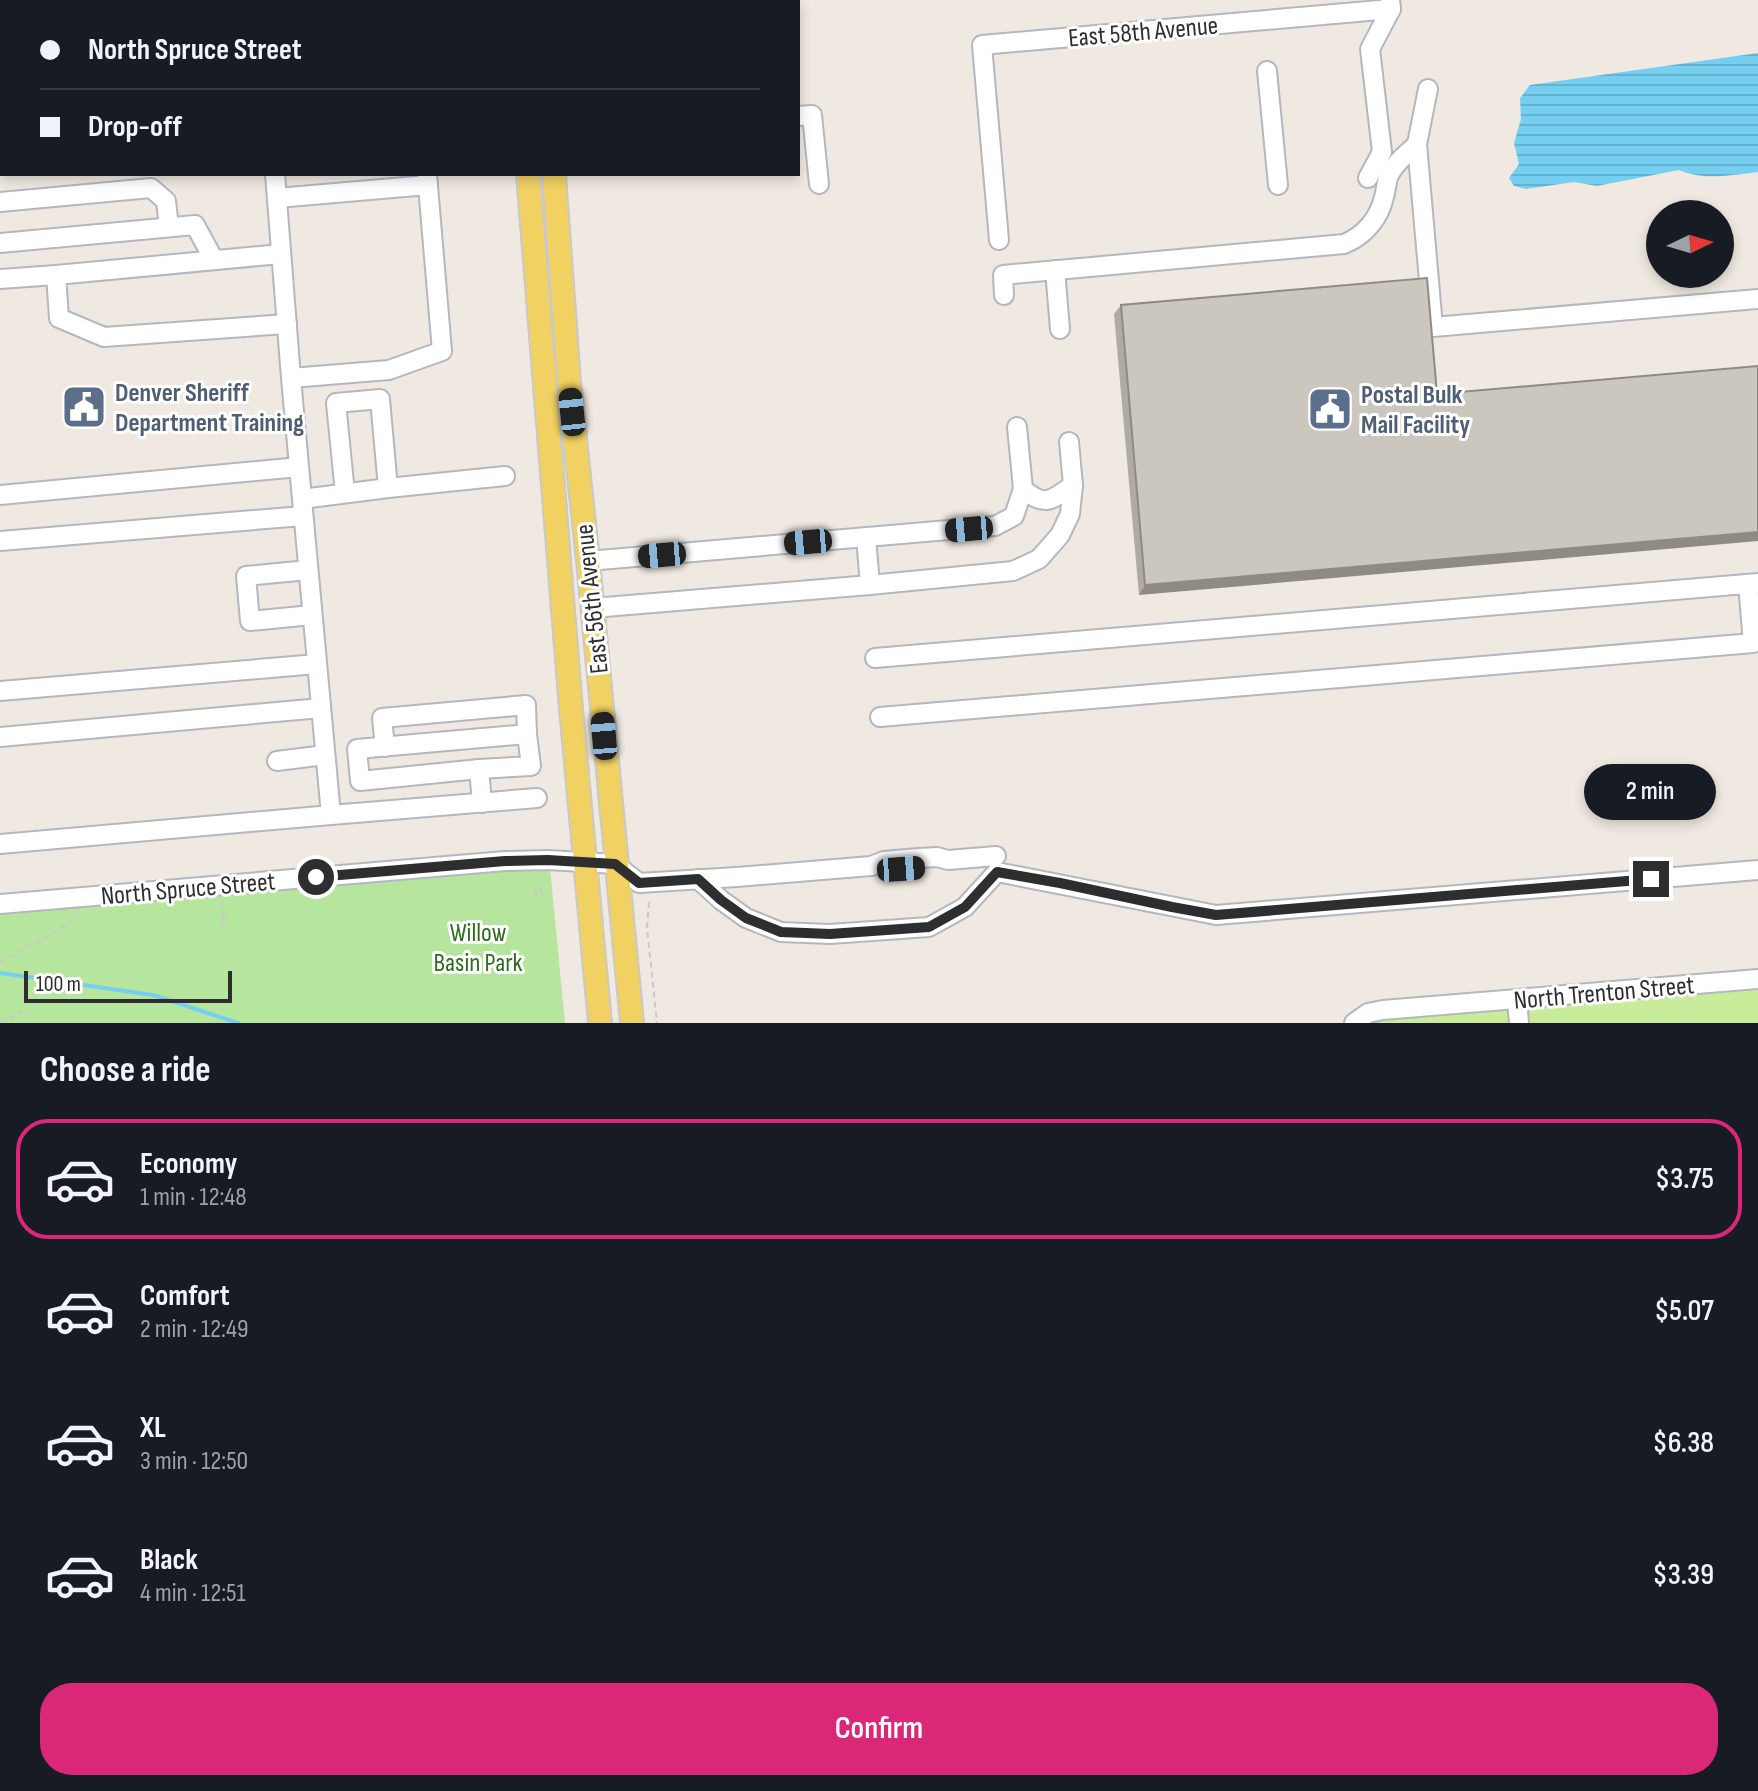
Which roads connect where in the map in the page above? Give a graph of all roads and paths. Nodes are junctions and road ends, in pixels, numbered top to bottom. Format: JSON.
{"nodes":[{"id":1,"x":1391,"y":4,"type":"edge"},
{"id":2,"x":1267,"y":71,"type":"dead end"},
{"id":3,"x":1428,"y":89,"type":"dead end"},
{"id":4,"x":800,"y":116,"type":"edge"},
{"id":5,"x":1417,"y":144,"type":"junction"},
{"id":6,"x":275,"y":176,"type":"edge"},
{"id":7,"x":528,"y":176,"type":"edge"},
{"id":8,"x":554,"y":176,"type":"edge"},
{"id":9,"x":1368,"y":178,"type":"dead end"},
{"id":10,"x":428,"y":180,"type":"edge"},
{"id":11,"x":819,"y":184,"type":"dead end"},
{"id":12,"x":1278,"y":185,"type":"dead end"},
{"id":13,"x":277,"y":198,"type":"junction"},
{"id":14,"x":0,"y":202,"type":"edge"},
{"id":15,"x":169,"y":227,"type":"junction"},
{"id":16,"x":999,"y":240,"type":"dead end"},
{"id":17,"x":0,"y":243,"type":"edge"},
{"id":18,"x":281,"y":254,"type":"junction"},
{"id":19,"x":214,"y":260,"type":"junction"},
{"id":20,"x":1055,"y":270,"type":"junction"},
{"id":21,"x":56,"y":275,"type":"junction"},
{"id":22,"x":0,"y":279,"type":"edge"},
{"id":23,"x":1004,"y":295,"type":"dead end"},
{"id":24,"x":1758,"y":299,"type":"edge"},
{"id":25,"x":287,"y":324,"type":"junction"},
{"id":26,"x":1060,"y":329,"type":"dead end"},
{"id":27,"x":291,"y":378,"type":"junction"},
{"id":28,"x":1017,"y":427,"type":"dead end"},
{"id":29,"x":1069,"y":442,"type":"dead end"},
{"id":30,"x":299,"y":467,"type":"junction"},
{"id":31,"x":505,"y":476,"type":"dead end"},
{"id":32,"x":1073,"y":485,"type":"junction"},
{"id":33,"x":388,"y":488,"type":"junction"},
{"id":34,"x":1023,"y":489,"type":"junction"},
{"id":35,"x":345,"y":493,"type":"junction"},
{"id":36,"x":0,"y":495,"type":"edge"},
{"id":37,"x":302,"y":507,"type":"junction"},
{"id":38,"x":866,"y":537,"type":"junction"},
{"id":39,"x":0,"y":541,"type":"edge"},
{"id":40,"x":588,"y":561,"type":"junction"},
{"id":41,"x":308,"y":570,"type":"junction"},
{"id":42,"x":1753,"y":584,"type":"edge"},
{"id":43,"x":870,"y":585,"type":"junction"},
{"id":44,"x":593,"y":608,"type":"junction"},
{"id":45,"x":312,"y":615,"type":"junction"},
{"id":46,"x":875,"y":658,"type":"dead end"},
{"id":47,"x":317,"y":664,"type":"junction"},
{"id":48,"x":0,"y":691,"type":"edge"},
{"id":49,"x":321,"y":708,"type":"junction"},
{"id":50,"x":880,"y":717,"type":"dead end"},
{"id":51,"x":527,"y":734,"type":"junction"},
{"id":52,"x":0,"y":737,"type":"edge"},
{"id":53,"x":385,"y":747,"type":"junction"},
{"id":54,"x":325,"y":755,"type":"junction"},
{"id":55,"x":277,"y":761,"type":"dead end"},
{"id":56,"x":479,"y":769,"type":"junction"},
{"id":57,"x":537,"y":798,"type":"dead end"},
{"id":58,"x":482,"y":803,"type":"junction"},
{"id":59,"x":331,"y":815,"type":"junction"},
{"id":60,"x":0,"y":844,"type":"edge"},
{"id":61,"x":996,"y":856,"type":"dead end"},
{"id":62,"x":584,"y":862,"type":"junction"},
{"id":63,"x":615,"y":864,"type":"junction"},
{"id":64,"x":1758,"y":870,"type":"edge"},
{"id":65,"x":698,"y":879,"type":"junction"},
{"id":66,"x":538,"y":882,"type":"dead end"},
{"id":67,"x":539,"y":889,"type":"junction"},
{"id":68,"x":536,"y":896,"type":"dead end"},
{"id":69,"x":541,"y":896,"type":"dead end"},
{"id":70,"x":222,"y":899,"type":"dead end"},
{"id":71,"x":649,"y":902,"type":"dead end"},
{"id":72,"x":0,"y":904,"type":"edge"},
{"id":73,"x":83,"y":912,"type":"dead end"},
{"id":74,"x":223,"y":917,"type":"dead end"},
{"id":75,"x":0,"y":962,"type":"edge"},
{"id":76,"x":1758,"y":979,"type":"edge"},
{"id":77,"x":1517,"y":999,"type":"junction"},
{"id":78,"x":23,"y":1011,"type":"dead end"},
{"id":79,"x":0,"y":1022,"type":"edge"},
{"id":80,"x":1355,"y":1022,"type":"edge"},
{"id":81,"x":600,"y":1023,"type":"edge"},
{"id":82,"x":632,"y":1023,"type":"edge"},
{"id":83,"x":657,"y":1023,"type":"edge"},
{"id":84,"x":1519,"y":1023,"type":"edge"}],
"edges":[{"from":1,"to":9,"type":"street"},
{"from":1,"to":16,"type":"street","name":"East 58th Avenue"},
{"from":2,"to":12,"type":"street"},
{"from":3,"to":5,"type":"street"},
{"from":4,"to":11,"type":"street"},
{"from":5,"to":20,"type":"street"},
{"from":5,"to":24,"type":"street"},
{"from":6,"to":13,"type":"street"},
{"from":7,"to":62,"type":"main road","name":"East 56th Avenue"},
{"from":8,"to":40,"type":"main road","name":"East 56th Avenue"},
{"from":10,"to":13,"type":"street"},
{"from":10,"to":27,"type":"street"},
{"from":13,"to":18,"type":"street"},
{"from":14,"to":15,"type":"street"},
{"from":15,"to":17,"type":"street"},
{"from":15,"to":19,"type":"street"},
{"from":18,"to":19,"type":"street"},
{"from":18,"to":25,"type":"street"},
{"from":19,"to":21,"type":"street"},
{"from":20,"to":23,"type":"street"},
{"from":20,"to":26,"type":"street"},
{"from":21,"to":22,"type":"street"},
{"from":21,"to":25,"type":"street"},
{"from":25,"to":27,"type":"street"},
{"from":27,"to":30,"type":"street"},
{"from":28,"to":34,"type":"street"},
{"from":29,"to":32,"type":"street"},
{"from":30,"to":36,"type":"street"},
{"from":30,"to":37,"type":"street"},
{"from":31,"to":33,"type":"street"},
{"from":32,"to":34,"type":"street"},
{"from":32,"to":43,"type":"street"},
{"from":33,"to":35,"type":"street"},
{"from":33,"to":35,"type":"street"},
{"from":34,"to":38,"type":"street"},
{"from":35,"to":37,"type":"street"},
{"from":37,"to":39,"type":"street"},
{"from":37,"to":41,"type":"street"},
{"from":38,"to":40,"type":"street"},
{"from":38,"to":43,"type":"street"},
{"from":40,"to":44,"type":"main road","name":"East 56th Avenue"},
{"from":41,"to":45,"type":"street"},
{"from":41,"to":45,"type":"street"},
{"from":42,"to":46,"type":"street"},
{"from":42,"to":50,"type":"street"},
{"from":43,"to":44,"type":"street"},
{"from":44,"to":63,"type":"main road","name":"East 56th Avenue"},
{"from":45,"to":47,"type":"street"},
{"from":47,"to":48,"type":"street"},
{"from":47,"to":49,"type":"street"},
{"from":49,"to":52,"type":"street"},
{"from":49,"to":54,"type":"street"},
{"from":51,"to":53,"type":"street"},
{"from":51,"to":53,"type":"street"},
{"from":51,"to":56,"type":"street"},
{"from":53,"to":56,"type":"street"},
{"from":54,"to":55,"type":"street"},
{"from":54,"to":59,"type":"street"},
{"from":56,"to":58,"type":"street"},
{"from":57,"to":58,"type":"street"},
{"from":58,"to":59,"type":"street"},
{"from":59,"to":60,"type":"street"},
{"from":61,"to":65,"type":"street"},
{"from":62,"to":63,"type":"street","name":"North Spruce Street"},
{"from":62,"to":72,"type":"street","name":"North Spruce Street"},
{"from":62,"to":81,"type":"main road","name":"East 56th Avenue"},
{"from":63,"to":65,"type":"street"},
{"from":63,"to":82,"type":"main road","name":"East 56th Avenue"},
{"from":64,"to":65,"type":"street"},
{"from":66,"to":67,"type":"path"},
{"from":67,"to":68,"type":"path"},
{"from":67,"to":69,"type":"path"},
{"from":70,"to":74,"type":"path"},
{"from":71,"to":83,"type":"path"},
{"from":73,"to":75,"type":"path"},
{"from":76,"to":77,"type":"street","name":"North Trenton Street"},
{"from":77,"to":80,"type":"street","name":"North Trenton Street"},
{"from":77,"to":84,"type":"street"},
{"from":78,"to":79,"type":"path"}]}
